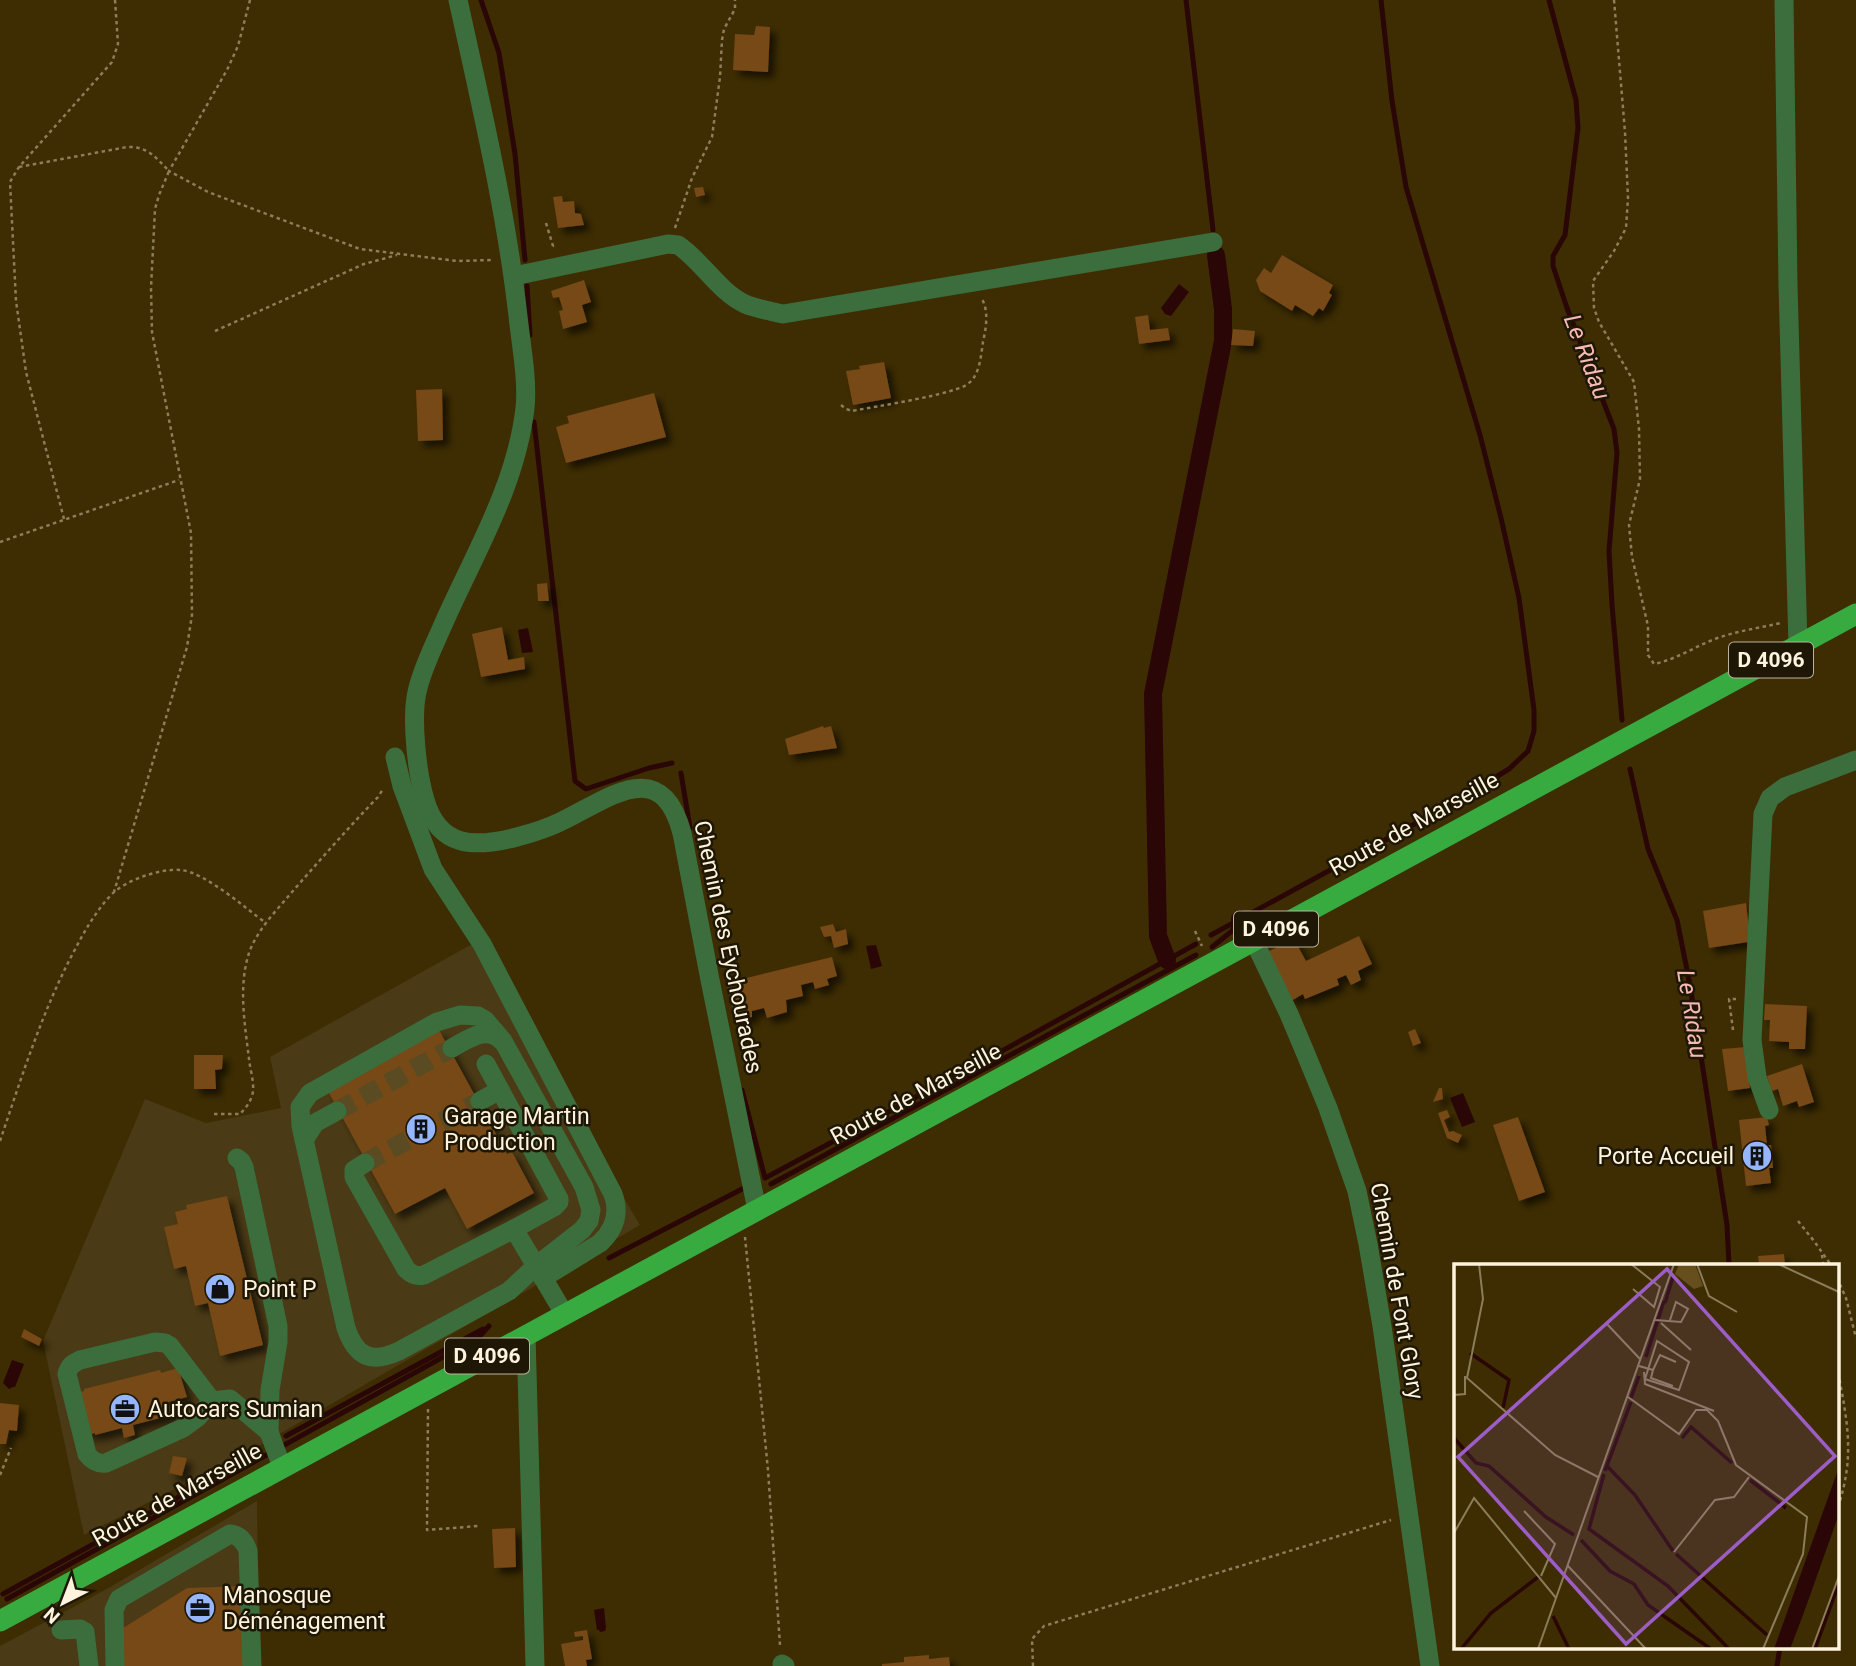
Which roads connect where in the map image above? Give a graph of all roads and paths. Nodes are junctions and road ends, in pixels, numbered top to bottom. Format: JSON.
{"nodes":[{"id":1,"x":115,"y":0,"type":"edge"},
{"id":2,"x":250,"y":0,"type":"edge"},
{"id":3,"x":458,"y":0,"type":"edge"},
{"id":4,"x":735,"y":0,"type":"edge"},
{"id":5,"x":1614,"y":0,"type":"edge"},
{"id":6,"x":1784,"y":0,"type":"edge"},
{"id":7,"x":19,"y":167,"type":"junction"},
{"id":8,"x":169,"y":172,"type":"junction"},
{"id":9,"x":547,"y":223,"type":"dead end"},
{"id":10,"x":1213,"y":242,"type":"dead end"},
{"id":11,"x":668,"y":244,"type":"junction"},
{"id":12,"x":400,"y":254,"type":"junction"},
{"id":13,"x":518,"y":269,"type":"junction"},
{"id":14,"x":962,"y":285,"type":"junction"},
{"id":15,"x":215,"y":331,"type":"dead end"},
{"id":16,"x":841,"y":405,"type":"dead end"},
{"id":17,"x":180,"y":479,"type":"junction"},
{"id":18,"x":64,"y":519,"type":"junction"},
{"id":19,"x":0,"y":542,"type":"edge"},
{"id":20,"x":1856,"y":614,"type":"edge"},
{"id":21,"x":1797,"y":620,"type":"junction"},
{"id":22,"x":1798,"y":645,"type":"junction"},
{"id":23,"x":395,"y":757,"type":"joint"},
{"id":24,"x":1856,"y":760,"type":"edge"},
{"id":25,"x":114,"y":892,"type":"junction"},
{"id":26,"x":266,"y":923,"type":"junction"},
{"id":27,"x":1254,"y":941,"type":"junction"},
{"id":28,"x":503,"y":1041,"type":"junction"},
{"id":29,"x":452,"y":1048,"type":"tunnel mouth"},
{"id":30,"x":486,"y":1064,"type":"dead end"},
{"id":31,"x":500,"y":1090,"type":"junction"},
{"id":32,"x":480,"y":1101,"type":"tunnel mouth"},
{"id":33,"x":1769,"y":1110,"type":"dead end"},
{"id":34,"x":337,"y":1111,"type":"tunnel mouth"},
{"id":35,"x":214,"y":1114,"type":"dead end"},
{"id":36,"x":304,"y":1140,"type":"junction"},
{"id":37,"x":0,"y":1141,"type":"edge"},
{"id":38,"x":237,"y":1158,"type":"dead end"},
{"id":39,"x":365,"y":1163,"type":"dead end"},
{"id":40,"x":750,"y":1214,"type":"junction"},
{"id":41,"x":1798,"y":1222,"type":"dead end"},
{"id":42,"x":514,"y":1229,"type":"junction"},
{"id":43,"x":1822,"y":1252,"type":"junction"},
{"id":44,"x":1823,"y":1264,"type":"edge"},
{"id":45,"x":1830,"y":1264,"type":"edge"},
{"id":46,"x":539,"y":1272,"type":"junction"},
{"id":47,"x":1839,"y":1282,"type":"edge"},
{"id":48,"x":565,"y":1315,"type":"junction"},
{"id":49,"x":526,"y":1335,"type":"junction"},
{"id":50,"x":1856,"y":1338,"type":"edge"},
{"id":51,"x":1839,"y":1377,"type":"edge"},
{"id":52,"x":428,"y":1388,"type":"junction"},
{"id":53,"x":221,"y":1400,"type":"junction"},
{"id":54,"x":269,"y":1432,"type":"junction"},
{"id":55,"x":11,"y":1448,"type":"dead end"},
{"id":56,"x":282,"y":1467,"type":"junction"},
{"id":57,"x":0,"y":1475,"type":"edge"},
{"id":58,"x":1839,"y":1503,"type":"edge"},
{"id":59,"x":1408,"y":1515,"type":"junction"},
{"id":60,"x":478,"y":1526,"type":"dead end"},
{"id":61,"x":0,"y":1621,"type":"edge"},
{"id":62,"x":61,"y":1630,"type":"dead end"},
{"id":63,"x":783,"y":1665,"type":"edge"},
{"id":64,"x":89,"y":1666,"type":"edge"},
{"id":65,"x":115,"y":1666,"type":"edge"},
{"id":66,"x":252,"y":1666,"type":"edge"},
{"id":67,"x":535,"y":1666,"type":"edge"},
{"id":68,"x":1033,"y":1666,"type":"edge"},
{"id":69,"x":1430,"y":1666,"type":"edge"}],
"edges":[{"from":1,"to":7,"type":"path"},
{"from":2,"to":8,"type":"path"},
{"from":3,"to":13,"type":"street","name":"Chemin des Eychourades"},
{"from":4,"to":11,"type":"path"},
{"from":5,"to":21,"type":"path"},
{"from":6,"to":21,"type":"street"},
{"from":7,"to":8,"type":"path"},
{"from":7,"to":18,"type":"path"},
{"from":8,"to":12,"type":"path"},
{"from":8,"to":17,"type":"path"},
{"from":9,"to":13,"type":"path"},
{"from":10,"to":14,"type":"street"},
{"from":11,"to":13,"type":"street"},
{"from":11,"to":14,"type":"street"},
{"from":12,"to":13,"type":"path"},
{"from":12,"to":15,"type":"path"},
{"from":13,"to":40,"type":"street","name":"Chemin des Eychourades"},
{"from":14,"to":16,"type":"path"},
{"from":17,"to":18,"type":"path"},
{"from":17,"to":25,"type":"path"},
{"from":18,"to":19,"type":"path"},
{"from":20,"to":22,"type":"main road","name":"Route de Marseille","number":"D 4096"},
{"from":21,"to":22,"type":"street"},
{"from":22,"to":27,"type":"main road","name":"Route de Marseille","number":"D 4096"},
{"from":23,"to":26,"type":"path"},
{"from":23,"to":46,"type":"street"},
{"from":24,"to":33,"type":"street"},
{"from":25,"to":26,"type":"path"},
{"from":25,"to":37,"type":"path"},
{"from":26,"to":35,"type":"path"},
{"from":27,"to":40,"type":"main road","name":"Route de Marseille","number":"D 4096"},
{"from":27,"to":59,"type":"street","name":"Chemin de Font Glory"},
{"from":28,"to":29,"type":"street"},
{"from":28,"to":36,"type":"street"},
{"from":28,"to":46,"type":"street"},
{"from":30,"to":31,"type":"street"},
{"from":31,"to":32,"type":"street"},
{"from":31,"to":42,"type":"street"},
{"from":34,"to":36,"type":"street"},
{"from":36,"to":46,"type":"street"},
{"from":38,"to":54,"type":"street"},
{"from":39,"to":42,"type":"street"},
{"from":40,"to":48,"type":"main road","name":"Route de Marseille","number":"D 4096"},
{"from":40,"to":63,"type":"path"},
{"from":41,"to":43,"type":"path"},
{"from":42,"to":46,"type":"street"},
{"from":43,"to":44,"type":"path"},
{"from":43,"to":45,"type":"path"},
{"from":46,"to":48,"type":"street"},
{"from":47,"to":50,"type":"path"},
{"from":48,"to":49,"type":"main road","name":"Route de Marseille","number":"D 4096"},
{"from":49,"to":52,"type":"main road","name":"Route de Marseille","number":"D 4096"},
{"from":49,"to":67,"type":"street"},
{"from":51,"to":58,"type":"path"},
{"from":52,"to":56,"type":"main road","name":"Route de Marseille","number":"D 4096"},
{"from":52,"to":60,"type":"path"},
{"from":53,"to":53,"type":"street"},
{"from":53,"to":54,"type":"street"},
{"from":54,"to":56,"type":"street"},
{"from":55,"to":57,"type":"path"},
{"from":56,"to":61,"type":"main road","name":"Route de Marseille","number":"D 4096"},
{"from":59,"to":68,"type":"path"},
{"from":59,"to":69,"type":"street","name":"Chemin de Font Glory"},
{"from":62,"to":64,"type":"street"},
{"from":65,"to":66,"type":"street"}]}
